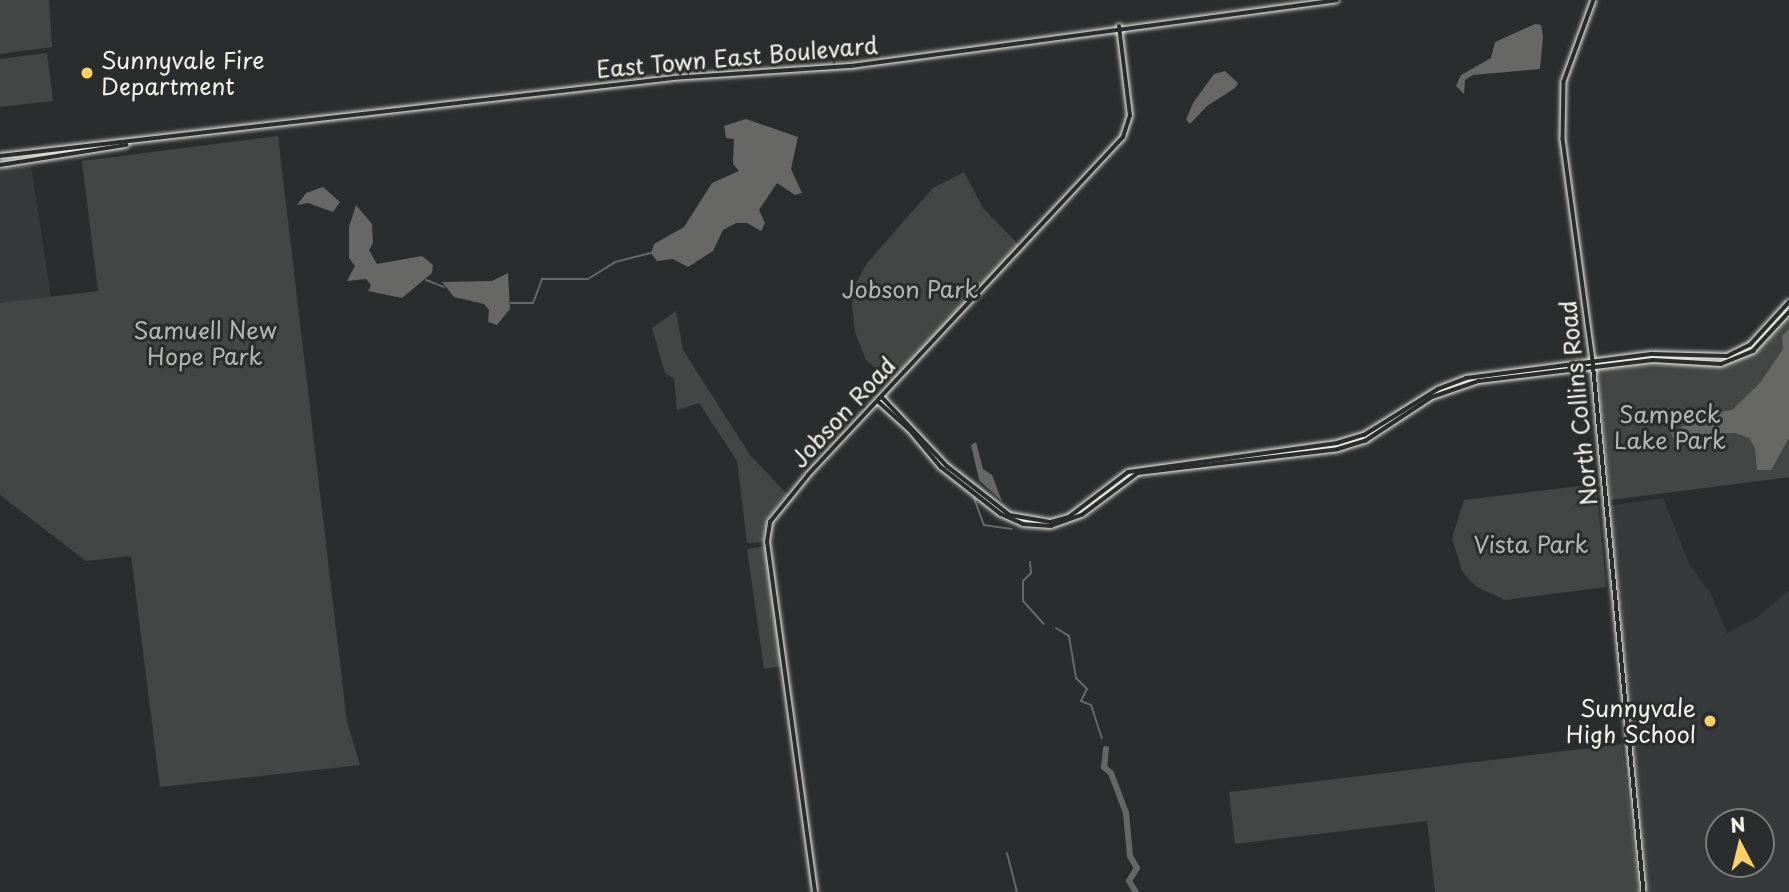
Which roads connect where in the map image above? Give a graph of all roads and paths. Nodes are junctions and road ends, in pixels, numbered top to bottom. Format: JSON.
{"nodes":[{"id":1,"x":1337,"y":0,"type":"edge"},
{"id":2,"x":1594,"y":0,"type":"edge"},
{"id":3,"x":1119,"y":27,"type":"junction"},
{"id":4,"x":139,"y":141,"type":"junction"},
{"id":5,"x":17,"y":154,"type":"junction"},
{"id":6,"x":0,"y":156,"type":"edge"},
{"id":7,"x":19,"y":162,"type":"junction"},
{"id":8,"x":0,"y":165,"type":"edge"},
{"id":9,"x":1789,"y":302,"type":"edge"},
{"id":10,"x":1789,"y":312,"type":"edge"},
{"id":11,"x":1593,"y":361,"type":"junction"},
{"id":12,"x":1593,"y":367,"type":"junction"},
{"id":13,"x":880,"y":399,"type":"junction"},
{"id":14,"x":815,"y":892,"type":"edge"},
{"id":15,"x":1644,"y":892,"type":"edge"}],
"edges":[{"from":1,"to":3,"type":"street","name":"East Town East Boulevard"},
{"from":2,"to":11,"type":"street","name":"North Collins Road"},
{"from":3,"to":4,"type":"street","name":"East Town East Boulevard"},
{"from":3,"to":13,"type":"street","name":"Jobson Road"},
{"from":4,"to":5,"type":"street","name":"East Town East Boulevard"},
{"from":4,"to":7,"type":"street","name":"East Town East Boulevard"},
{"from":5,"to":6,"type":"street","name":"East Town East Boulevard"},
{"from":5,"to":7,"type":"street"},
{"from":7,"to":8,"type":"street","name":"East Town East Boulevard"},
{"from":9,"to":11,"type":"street"},
{"from":10,"to":12,"type":"street"},
{"from":11,"to":12,"type":"street","name":"North Collins Road"},
{"from":11,"to":13,"type":"street"},
{"from":12,"to":13,"type":"street"},
{"from":12,"to":15,"type":"street","name":"North Collins Road"},
{"from":13,"to":14,"type":"street","name":"Jobson Road"}]}
